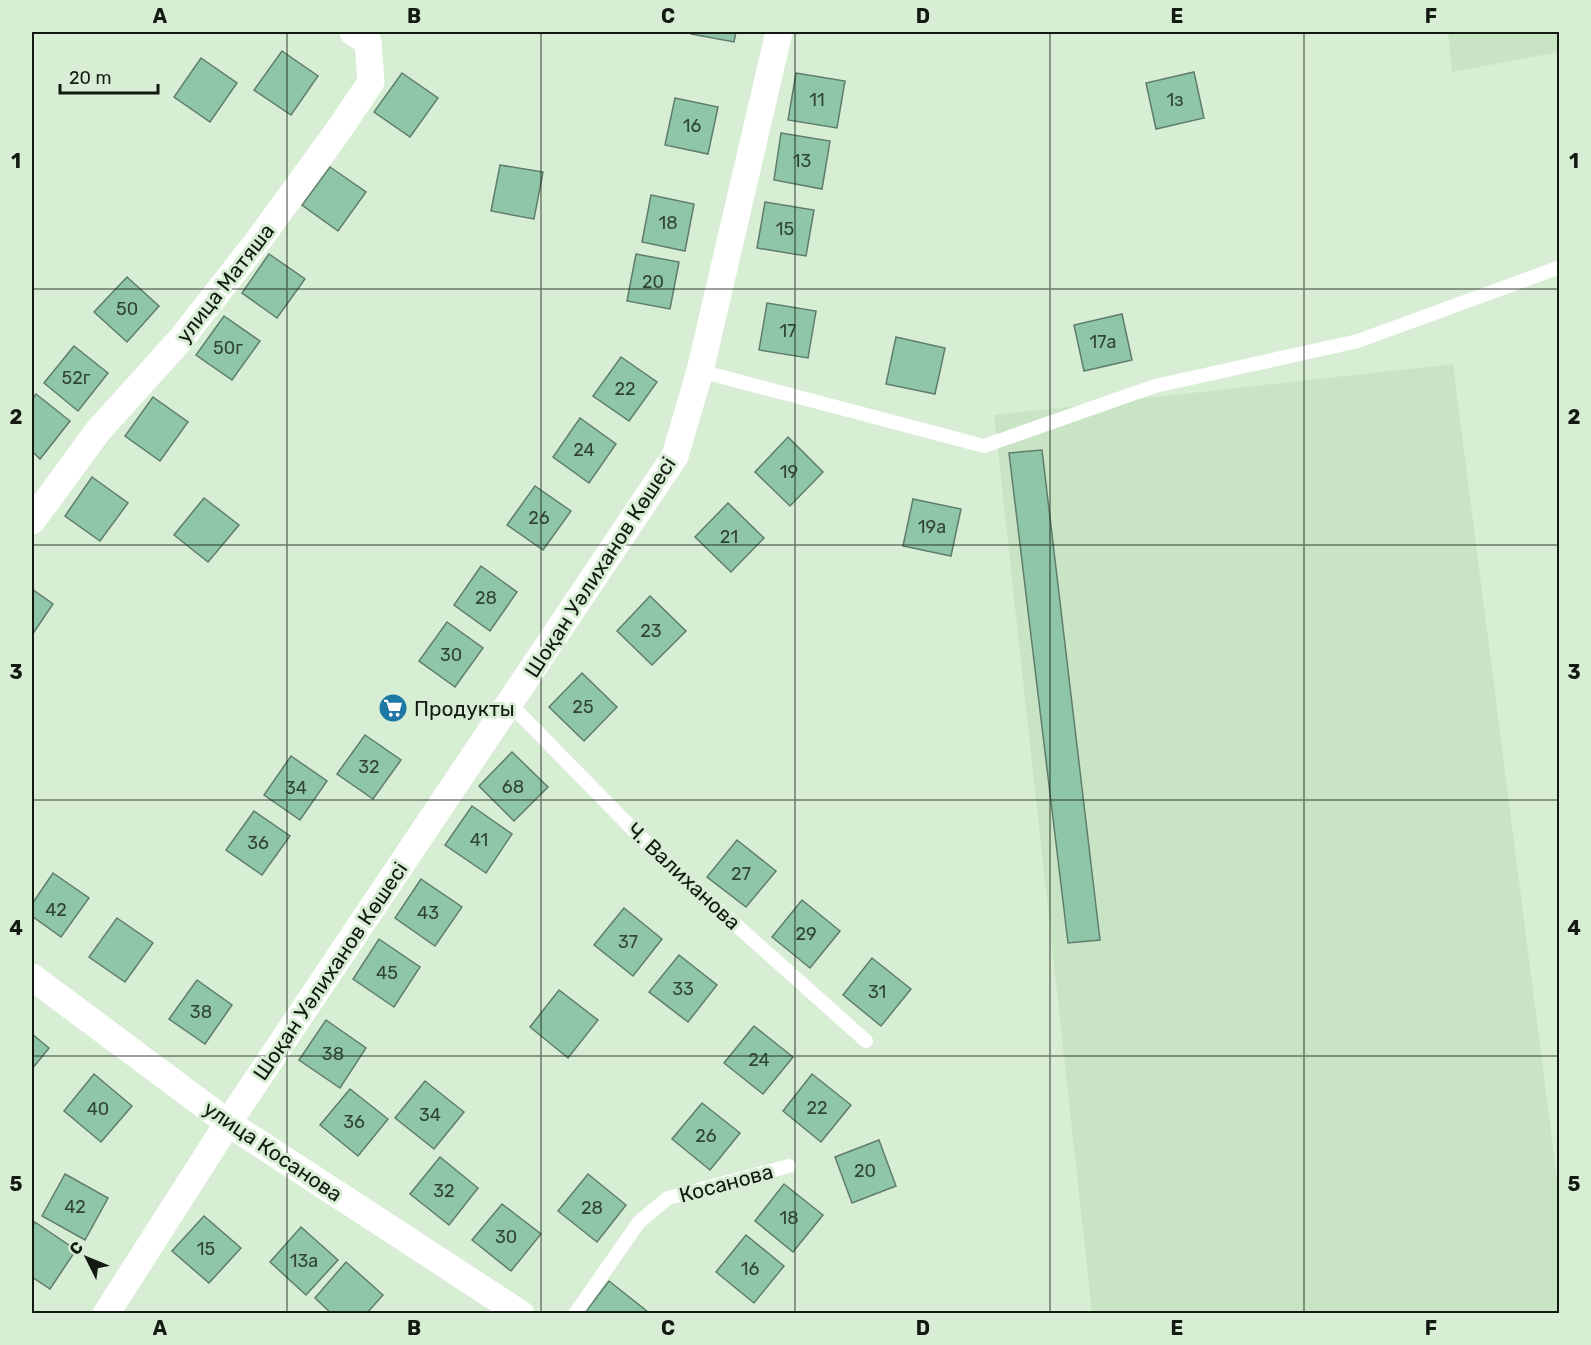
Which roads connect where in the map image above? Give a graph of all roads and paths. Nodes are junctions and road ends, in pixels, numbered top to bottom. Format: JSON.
{"nodes":[{"id":1,"x":353,"y":32,"type":"edge"},
{"id":2,"x":779,"y":32,"type":"edge"},
{"id":3,"x":1560,"y":267,"type":"edge"},
{"id":4,"x":700,"y":371,"type":"junction"},
{"id":5,"x":32,"y":521,"type":"edge"},
{"id":6,"x":509,"y":704,"type":"junction"},
{"id":7,"x":32,"y":977,"type":"edge"},
{"id":8,"x":866,"y":1041,"type":"dead end"},
{"id":9,"x":228,"y":1124,"type":"junction"},
{"id":10,"x":789,"y":1166,"type":"dead end"},
{"id":11,"x":106,"y":1314,"type":"edge"},
{"id":12,"x":522,"y":1314,"type":"edge"},
{"id":13,"x":575,"y":1314,"type":"edge"}],
"edges":[{"from":1,"to":5,"type":"street","name":"улица Матяша"},
{"from":2,"to":4,"type":"street","name":"Шоқан Уәлиханов Көшесі"},
{"from":3,"to":4,"type":"lane"},
{"from":4,"to":6,"type":"street","name":"Шоқан Уәлиханов Көшесі"},
{"from":6,"to":8,"type":"lane","name":"Ч. Валиханова"},
{"from":6,"to":9,"type":"street","name":"Шоқан Уәлиханов Көшесі"},
{"from":7,"to":9,"type":"street","name":"улица Косанова"},
{"from":9,"to":11,"type":"street","name":"Шоқан Уәлиханов Көшесі"},
{"from":9,"to":12,"type":"street","name":"улица Косанова"},
{"from":10,"to":13,"type":"lane","name":"Косанова"}]}
